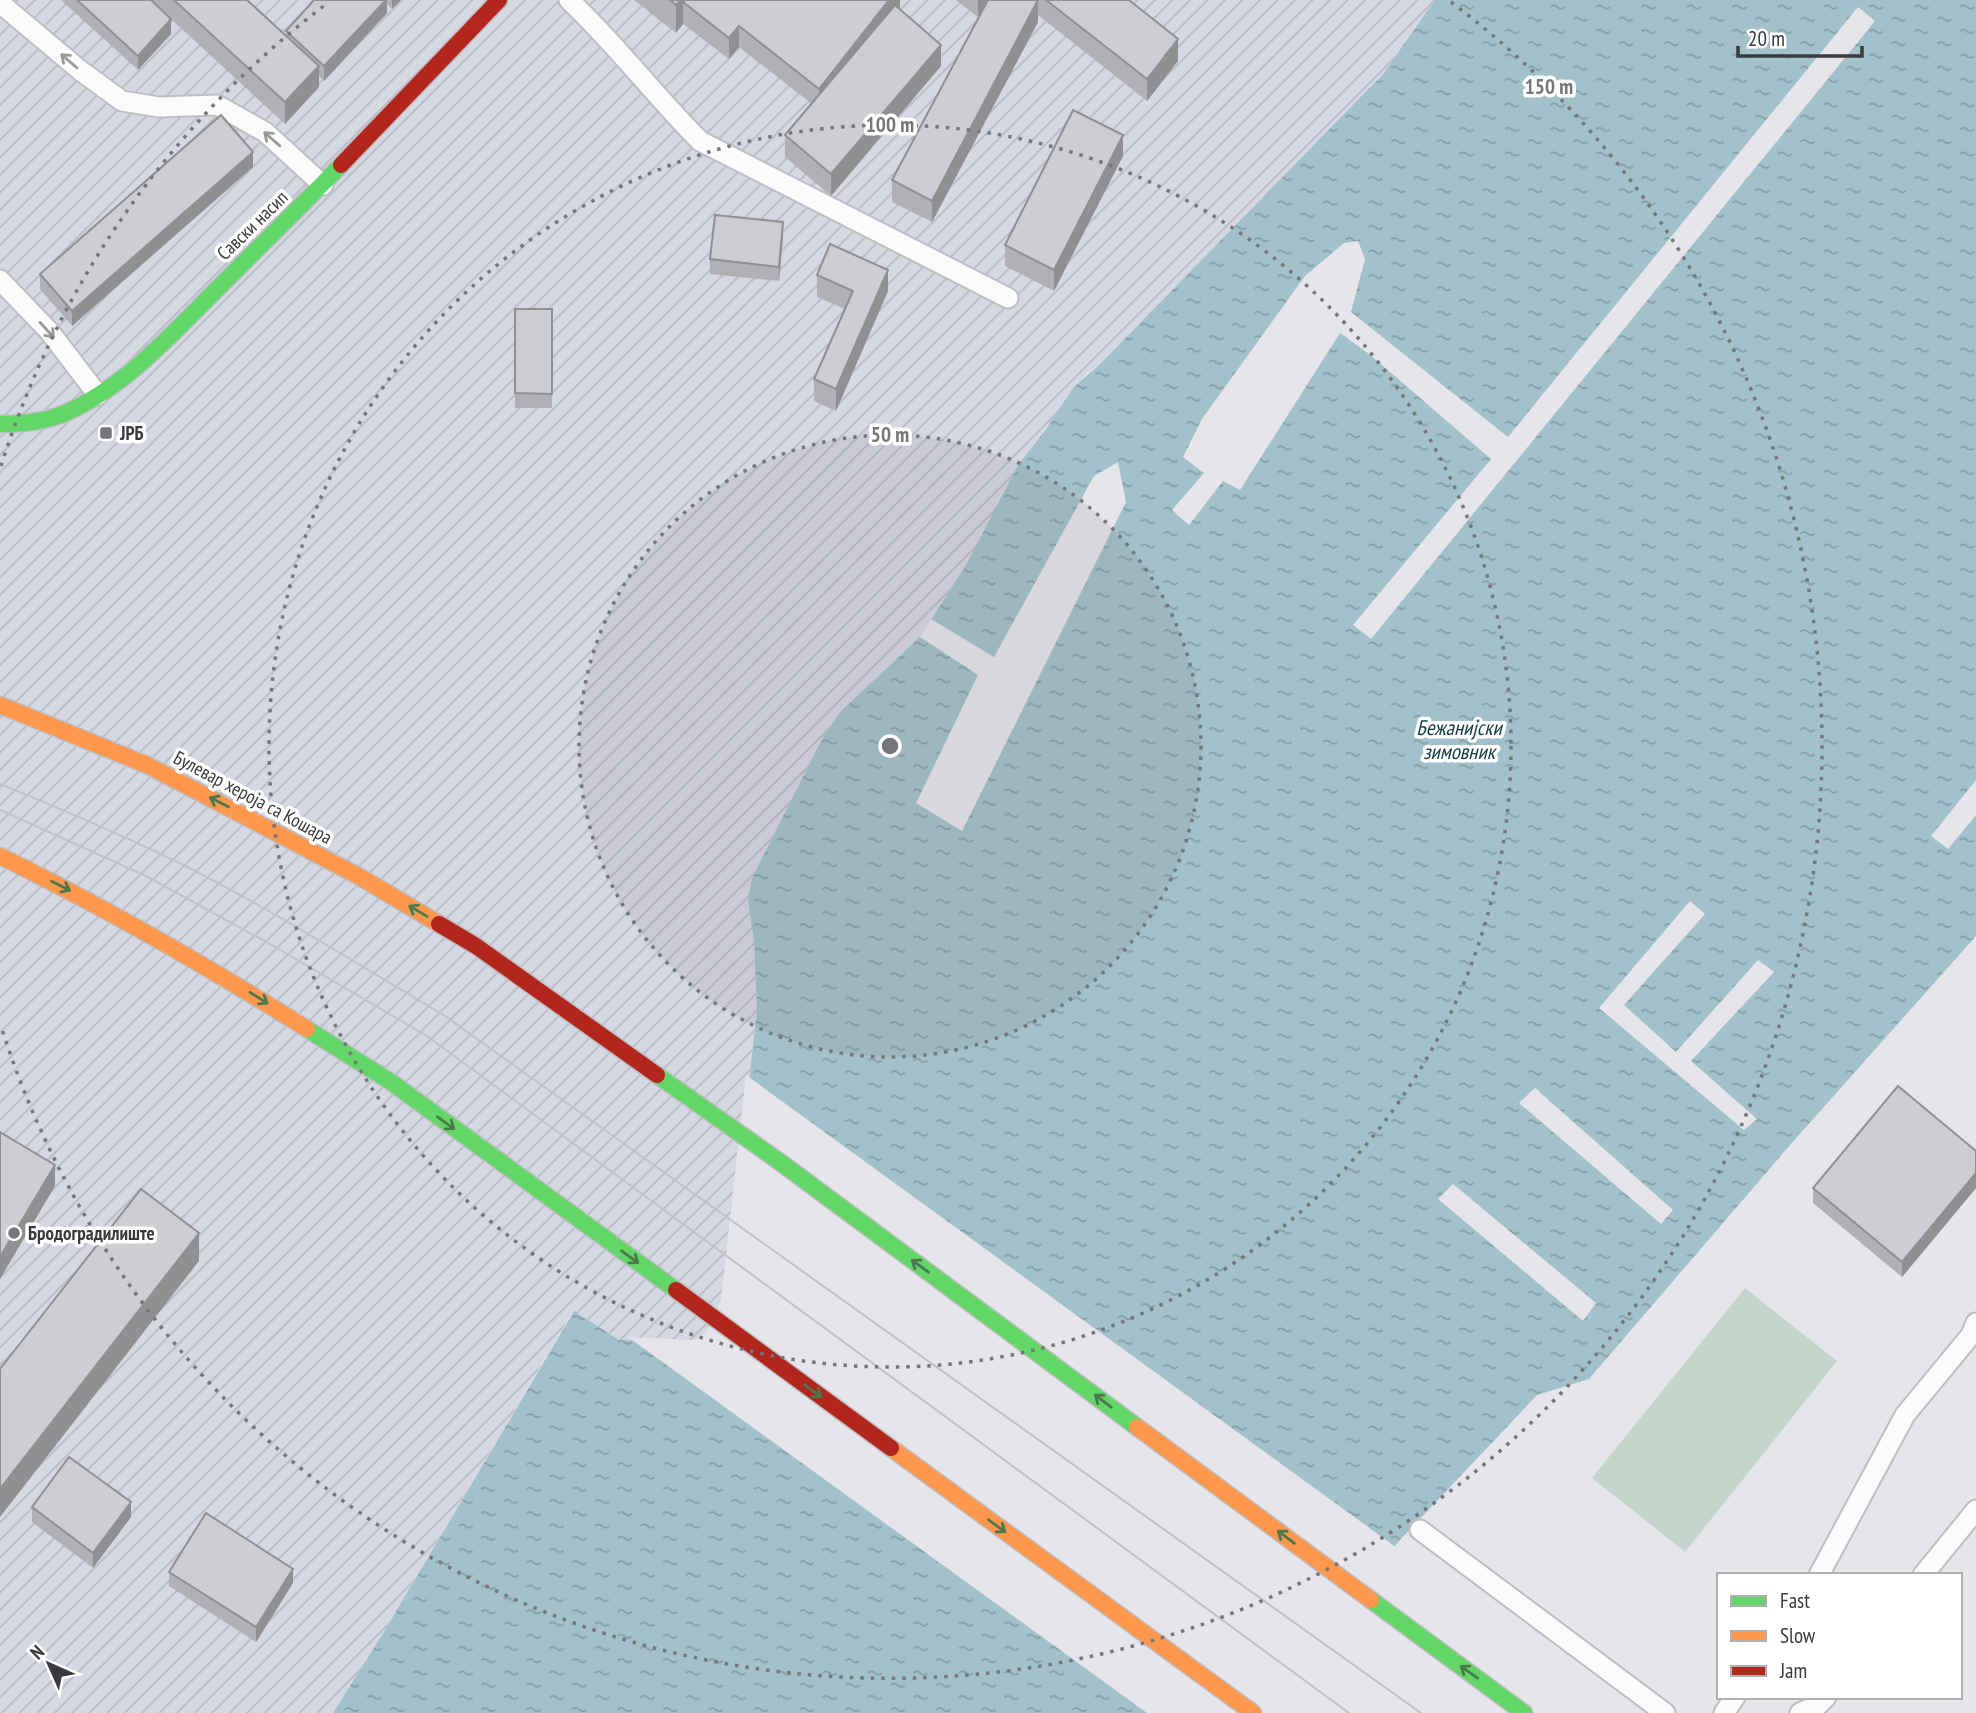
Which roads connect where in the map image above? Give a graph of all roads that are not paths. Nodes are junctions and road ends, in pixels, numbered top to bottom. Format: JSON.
{"nodes":[{"id":1,"x":499,"y":0,"type":"edge"},
{"id":2,"x":569,"y":0,"type":"edge"},
{"id":3,"x":0,"y":3,"type":"edge"},
{"id":4,"x":323,"y":185,"type":"junction"},
{"id":5,"x":0,"y":281,"type":"edge"},
{"id":6,"x":1009,"y":298,"type":"dead end"},
{"id":7,"x":98,"y":395,"type":"junction"},
{"id":8,"x":0,"y":424,"type":"edge"},
{"id":9,"x":0,"y":705,"type":"edge"},
{"id":10,"x":0,"y":856,"type":"edge"},
{"id":11,"x":1976,"y":1323,"type":"edge"},
{"id":12,"x":1976,"y":1510,"type":"edge"},
{"id":13,"x":1420,"y":1530,"type":"dead end"},
{"id":14,"x":1820,"y":1573,"type":"edge"},
{"id":15,"x":1925,"y":1573,"type":"edge"},
{"id":16,"x":1824,"y":1699,"type":"edge"},
{"id":17,"x":1253,"y":1713,"type":"edge"},
{"id":18,"x":1524,"y":1713,"type":"edge"},
{"id":19,"x":1665,"y":1713,"type":"edge"},
{"id":20,"x":1800,"y":1713,"type":"edge"}],
"edges":[{"from":1,"to":4,"type":"main road","name":"Савски насип"},
{"from":2,"to":6,"type":"lane"},
{"from":4,"to":3,"type":"lane","one_way":true},
{"from":4,"to":7,"type":"main road","name":"Савски насип"},
{"from":5,"to":7,"type":"lane","one_way":true},
{"from":7,"to":8,"type":"main road","name":"Савски насип"},
{"from":18,"to":9,"type":"main road","name":"Булевар хероја са Кошара","one_way":true},
{"from":10,"to":17,"type":"main road","one_way":true},
{"from":11,"to":14,"type":"lane"},
{"from":12,"to":15,"type":"lane"},
{"from":13,"to":19,"type":"lane"},
{"from":16,"to":20,"type":"lane"}]}
